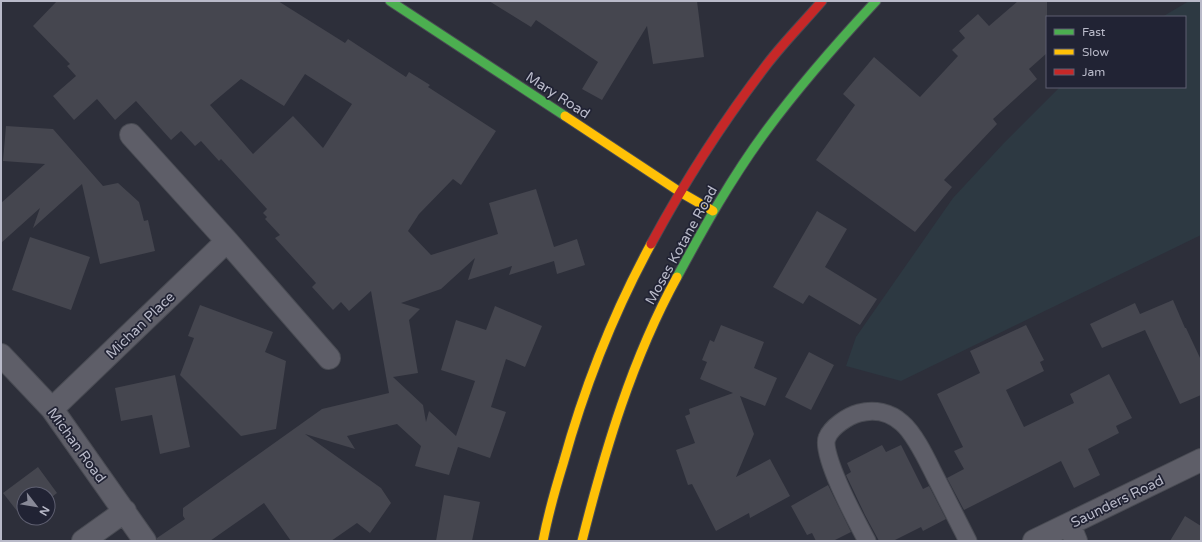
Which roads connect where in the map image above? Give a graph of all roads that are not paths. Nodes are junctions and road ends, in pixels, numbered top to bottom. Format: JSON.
{"nodes":[{"id":1,"x":390,"y":1,"type":"edge"},
{"id":2,"x":822,"y":1,"type":"edge"},
{"id":3,"x":876,"y":1,"type":"edge"},
{"id":4,"x":131,"y":135,"type":"dead end"},
{"id":5,"x":680,"y":192,"type":"junction"},
{"id":6,"x":713,"y":211,"type":"junction"},
{"id":7,"x":227,"y":241,"type":"junction"},
{"id":8,"x":1,"y":355,"type":"edge"},
{"id":9,"x":329,"y":358,"type":"dead end"},
{"id":10,"x":52,"y":409,"type":"junction"},
{"id":11,"x":1201,"y":460,"type":"edge"},
{"id":12,"x":125,"y":511,"type":"junction"},
{"id":13,"x":1072,"y":532,"type":"edge"},
{"id":14,"x":547,"y":540,"type":"edge"},
{"id":15,"x":83,"y":541,"type":"edge"},
{"id":16,"x":145,"y":541,"type":"edge"},
{"id":17,"x":582,"y":541,"type":"edge"},
{"id":18,"x":867,"y":541,"type":"edge"},
{"id":19,"x":968,"y":541,"type":"edge"},
{"id":20,"x":1034,"y":541,"type":"edge"}],
"edges":[{"from":1,"to":5,"type":"street","name":"Mary Road"},
{"from":2,"to":5,"type":"street","name":"Moses Kotane Road"},
{"from":3,"to":6,"type":"street","name":"Moses Kotane Road"},
{"from":4,"to":7,"type":"street"},
{"from":5,"to":6,"type":"street","name":"Mary Road"},
{"from":5,"to":14,"type":"street","name":"Moses Kotane Road"},
{"from":6,"to":17,"type":"street","name":"Moses Kotane Road"},
{"from":7,"to":9,"type":"street"},
{"from":7,"to":10,"type":"street","name":"Michan Place"},
{"from":8,"to":10,"type":"street","name":"Michan Road"},
{"from":10,"to":12,"type":"street","name":"Michan Road"},
{"from":11,"to":13,"type":"street","name":"Saunders Road"},
{"from":12,"to":15,"type":"street"},
{"from":12,"to":16,"type":"street","name":"Michan Road"},
{"from":13,"to":20,"type":"street","name":"Saunders Road"},
{"from":18,"to":19,"type":"lane"}]}
